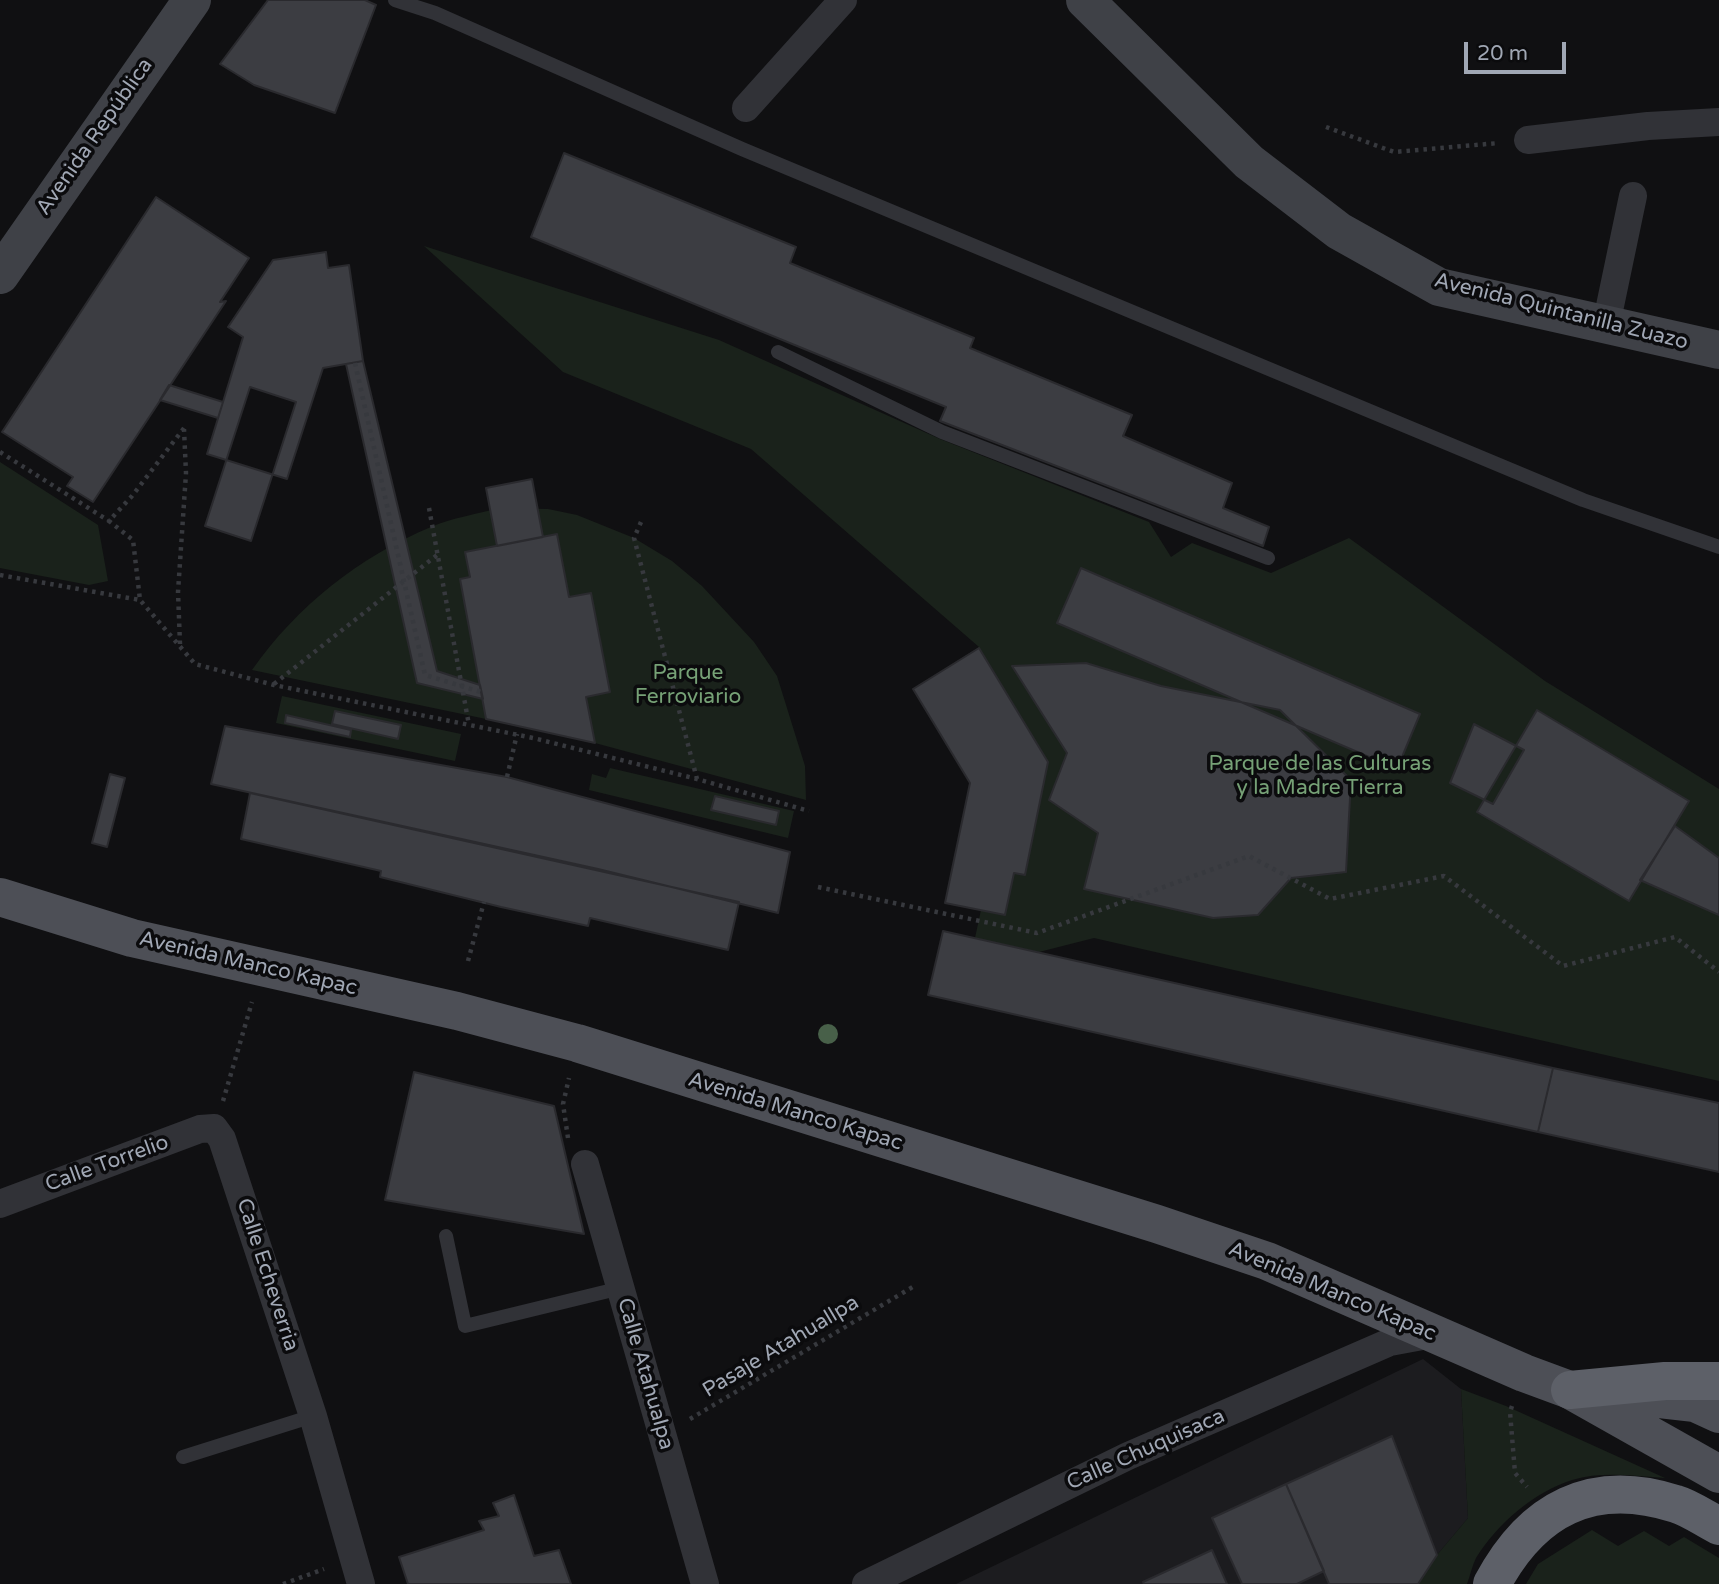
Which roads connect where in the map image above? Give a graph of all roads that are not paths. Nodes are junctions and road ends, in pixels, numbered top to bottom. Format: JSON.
{"nodes":[{"id":1,"x":192,"y":0,"type":"edge"},
{"id":2,"x":395,"y":0,"type":"edge"},
{"id":3,"x":843,"y":0,"type":"edge"},
{"id":4,"x":1085,"y":0,"type":"edge"},
{"id":5,"x":746,"y":108,"type":"dead end"},
{"id":6,"x":1719,"y":122,"type":"edge"},
{"id":7,"x":1528,"y":140,"type":"road end"},
{"id":8,"x":1633,"y":196,"type":"dead end"},
{"id":9,"x":0,"y":275,"type":"edge"},
{"id":10,"x":1606,"y":325,"type":"junction"},
{"id":11,"x":1719,"y":350,"type":"edge"},
{"id":12,"x":778,"y":352,"type":"dead end"},
{"id":13,"x":1719,"y":547,"type":"edge"},
{"id":14,"x":1268,"y":558,"type":"dead end"},
{"id":15,"x":0,"y":897,"type":"edge"},
{"id":16,"x":214,"y":1128,"type":"joint"},
{"id":17,"x":585,"y":1164,"type":"road end"},
{"id":18,"x":0,"y":1204,"type":"edge"},
{"id":19,"x":446,"y":1236,"type":"dead end"},
{"id":20,"x":621,"y":1288,"type":"junction"},
{"id":21,"x":1433,"y":1334,"type":"junction"},
{"id":22,"x":1719,"y":1381,"type":"edge"},
{"id":23,"x":1570,"y":1390,"type":"junction"},
{"id":24,"x":1719,"y":1414,"type":"edge"},
{"id":25,"x":313,"y":1416,"type":"junction"},
{"id":26,"x":183,"y":1457,"type":"dead end"},
{"id":27,"x":1719,"y":1474,"type":"edge"},
{"id":28,"x":1719,"y":1526,"type":"edge"},
{"id":29,"x":358,"y":1571,"type":"edge"},
{"id":30,"x":705,"y":1584,"type":"edge"},
{"id":31,"x":866,"y":1584,"type":"edge"},
{"id":32,"x":1492,"y":1584,"type":"edge"}],
"edges":[{"from":1,"to":9,"type":"main road","name":"Avenida República"},
{"from":2,"to":13,"type":"lane"},
{"from":3,"to":5,"type":"street"},
{"from":4,"to":10,"type":"main road","name":"Avenida Quintanilla Zuazo"},
{"from":6,"to":7,"type":"street"},
{"from":8,"to":10,"type":"street"},
{"from":10,"to":11,"type":"main road","name":"Avenida Quintanilla Zuazo"},
{"from":12,"to":14,"type":"lane"},
{"from":15,"to":21,"type":"main road","name":"Avenida Manco Kapac"},
{"from":16,"to":18,"type":"street","name":"Calle Torrelio"},
{"from":16,"to":25,"type":"street","name":"Calle Echeverria"},
{"from":17,"to":20,"type":"street","name":"Calle Atahualpa"},
{"from":19,"to":20,"type":"lane"},
{"from":20,"to":30,"type":"street","name":"Calle Atahualpa"},
{"from":21,"to":23,"type":"main road","name":"Avenida Manco Kapac"},
{"from":21,"to":31,"type":"street","name":"Calle Chuquisaca"},
{"from":22,"to":23,"type":"highway"},
{"from":23,"to":24,"type":"main road","name":"Avenida Manco Kapac"},
{"from":23,"to":27,"type":"main road","name":"Avenida Manco Kapac"},
{"from":25,"to":26,"type":"lane"},
{"from":25,"to":29,"type":"street","name":"Calle Echeverria"},
{"from":28,"to":32,"type":"highway"}]}
